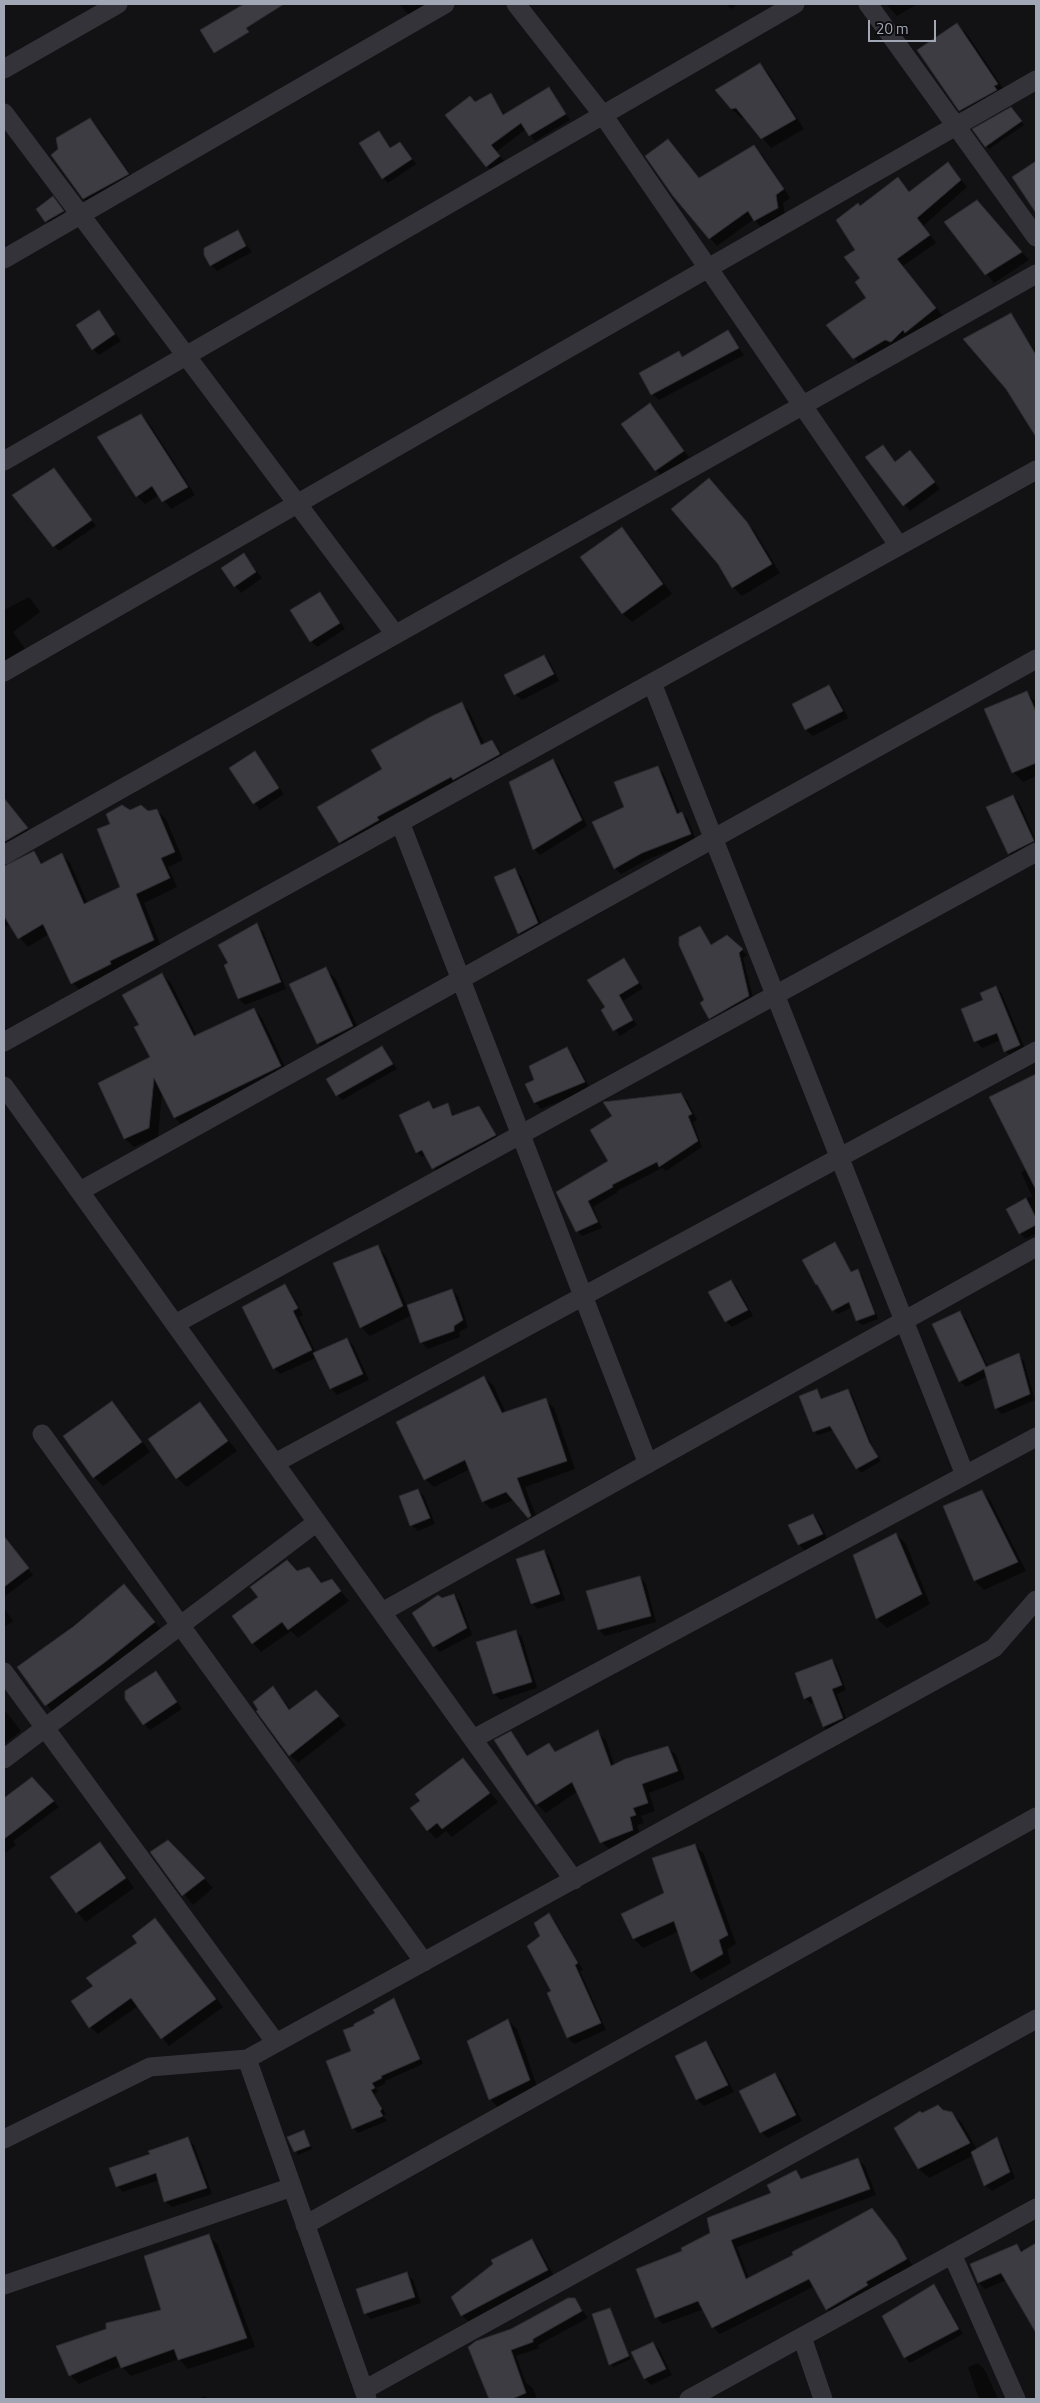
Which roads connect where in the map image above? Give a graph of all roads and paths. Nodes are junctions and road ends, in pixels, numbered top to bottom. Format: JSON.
{"nodes":[{"id":1,"x":118,"y":4,"type":"edge"},
{"id":2,"x":445,"y":4,"type":"edge"},
{"id":3,"x":516,"y":4,"type":"edge"},
{"id":4,"x":795,"y":4,"type":"edge"},
{"id":5,"x":868,"y":4,"type":"edge"},
{"id":6,"x":4,"y":69,"type":"edge"},
{"id":7,"x":1036,"y":80,"type":"edge"},
{"id":8,"x":4,"y":114,"type":"edge"},
{"id":9,"x":603,"y":115,"type":"junction"},
{"id":10,"x":956,"y":126,"type":"junction"},
{"id":11,"x":80,"y":215,"type":"junction"},
{"id":12,"x":1036,"y":237,"type":"edge"},
{"id":13,"x":4,"y":259,"type":"edge"},
{"id":14,"x":708,"y":268,"type":"junction"},
{"id":15,"x":1036,"y":274,"type":"edge"},
{"id":16,"x":186,"y":356,"type":"junction"},
{"id":17,"x":802,"y":406,"type":"junction"},
{"id":18,"x":4,"y":461,"type":"edge"},
{"id":19,"x":1036,"y":470,"type":"edge"},
{"id":20,"x":297,"y":504,"type":"junction"},
{"id":21,"x":899,"y":546,"type":"junction"},
{"id":22,"x":395,"y":634,"type":"junction"},
{"id":23,"x":1036,"y":659,"type":"edge"},
{"id":24,"x":4,"y":672,"type":"edge"},
{"id":25,"x":652,"y":683,"type":"junction"},
{"id":26,"x":400,"y":822,"type":"junction"},
{"id":27,"x":713,"y":838,"type":"junction"},
{"id":28,"x":1036,"y":852,"type":"edge"},
{"id":29,"x":4,"y":855,"type":"edge"},
{"id":30,"x":460,"y":979,"type":"junction"},
{"id":31,"x":776,"y":996,"type":"junction"},
{"id":32,"x":4,"y":1042,"type":"edge"},
{"id":33,"x":1036,"y":1051,"type":"edge"},
{"id":34,"x":4,"y":1086,"type":"edge"},
{"id":35,"x":521,"y":1135,"type":"junction"},
{"id":36,"x":840,"y":1157,"type":"junction"},
{"id":37,"x":80,"y":1191,"type":"junction"},
{"id":38,"x":1036,"y":1247,"type":"edge"},
{"id":39,"x":584,"y":1296,"type":"junction"},
{"id":40,"x":904,"y":1321,"type":"junction"},
{"id":41,"x":175,"y":1324,"type":"junction"},
{"id":42,"x":42,"y":1434,"type":"dead end"},
{"id":43,"x":1036,"y":1437,"type":"edge"},
{"id":44,"x":275,"y":1463,"type":"junction"},
{"id":45,"x":648,"y":1464,"type":"junction"},
{"id":46,"x":965,"y":1475,"type":"junction"},
{"id":47,"x":317,"y":1522,"type":"junction"},
{"id":48,"x":1036,"y":1600,"type":"edge"},
{"id":49,"x":382,"y":1612,"type":"junction"},
{"id":50,"x":180,"y":1625,"type":"junction"},
{"id":51,"x":4,"y":1672,"type":"edge"},
{"id":52,"x":45,"y":1728,"type":"junction"},
{"id":53,"x":473,"y":1739,"type":"junction"},
{"id":54,"x":4,"y":1759,"type":"edge"},
{"id":55,"x":1036,"y":1817,"type":"edge"},
{"id":56,"x":574,"y":1880,"type":"junction"},
{"id":57,"x":424,"y":1962,"type":"junction"},
{"id":58,"x":1036,"y":2019,"type":"edge"},
{"id":59,"x":276,"y":2043,"type":"junction"},
{"id":60,"x":247,"y":2060,"type":"junction"},
{"id":61,"x":4,"y":2139,"type":"edge"},
{"id":62,"x":292,"y":2187,"type":"junction"},
{"id":63,"x":1036,"y":2208,"type":"edge"},
{"id":64,"x":305,"y":2225,"type":"junction"},
{"id":65,"x":952,"y":2254,"type":"junction"},
{"id":66,"x":4,"y":2285,"type":"edge"},
{"id":67,"x":802,"y":2337,"type":"junction"},
{"id":68,"x":365,"y":2395,"type":"edge"},
{"id":69,"x":689,"y":2399,"type":"edge"},
{"id":70,"x":823,"y":2399,"type":"edge"},
{"id":71,"x":1016,"y":2399,"type":"edge"}],
"edges":[{"from":1,"to":6,"type":"street"},
{"from":2,"to":11,"type":"street"},
{"from":3,"to":9,"type":"street"},
{"from":4,"to":9,"type":"street"},
{"from":5,"to":10,"type":"street"},
{"from":7,"to":10,"type":"street"},
{"from":8,"to":11,"type":"street"},
{"from":9,"to":14,"type":"street"},
{"from":9,"to":16,"type":"street"},
{"from":10,"to":12,"type":"street"},
{"from":10,"to":14,"type":"street"},
{"from":11,"to":13,"type":"street"},
{"from":11,"to":16,"type":"street"},
{"from":14,"to":17,"type":"street"},
{"from":14,"to":20,"type":"street"},
{"from":15,"to":17,"type":"street"},
{"from":16,"to":18,"type":"street"},
{"from":16,"to":20,"type":"street"},
{"from":17,"to":21,"type":"street"},
{"from":17,"to":22,"type":"street"},
{"from":19,"to":21,"type":"street"},
{"from":20,"to":22,"type":"street"},
{"from":20,"to":24,"type":"street"},
{"from":21,"to":25,"type":"street"},
{"from":22,"to":29,"type":"street"},
{"from":23,"to":27,"type":"street"},
{"from":25,"to":26,"type":"street"},
{"from":25,"to":27,"type":"street"},
{"from":26,"to":30,"type":"street"},
{"from":26,"to":32,"type":"street"},
{"from":27,"to":30,"type":"street"},
{"from":27,"to":31,"type":"street"},
{"from":28,"to":31,"type":"street"},
{"from":30,"to":35,"type":"street"},
{"from":30,"to":37,"type":"street"},
{"from":31,"to":35,"type":"street"},
{"from":31,"to":36,"type":"street"},
{"from":33,"to":36,"type":"street"},
{"from":34,"to":37,"type":"street"},
{"from":35,"to":39,"type":"street"},
{"from":35,"to":41,"type":"street"},
{"from":36,"to":39,"type":"street"},
{"from":36,"to":40,"type":"street"},
{"from":37,"to":41,"type":"street"},
{"from":38,"to":40,"type":"street"},
{"from":39,"to":44,"type":"street"},
{"from":39,"to":45,"type":"street"},
{"from":40,"to":45,"type":"street"},
{"from":40,"to":46,"type":"street"},
{"from":41,"to":44,"type":"street"},
{"from":42,"to":50,"type":"street"},
{"from":43,"to":46,"type":"street"},
{"from":44,"to":47,"type":"street"},
{"from":45,"to":49,"type":"street"},
{"from":46,"to":53,"type":"street"},
{"from":47,"to":49,"type":"street"},
{"from":47,"to":50,"type":"street"},
{"from":48,"to":56,"type":"street"},
{"from":49,"to":53,"type":"street"},
{"from":50,"to":52,"type":"street"},
{"from":50,"to":57,"type":"street"},
{"from":51,"to":52,"type":"street"},
{"from":52,"to":54,"type":"street"},
{"from":52,"to":59,"type":"street"},
{"from":53,"to":56,"type":"street"},
{"from":55,"to":64,"type":"street"},
{"from":56,"to":57,"type":"street"},
{"from":57,"to":59,"type":"street"},
{"from":58,"to":68,"type":"street"},
{"from":59,"to":60,"type":"street"},
{"from":60,"to":61,"type":"street"},
{"from":60,"to":62,"type":"street"},
{"from":62,"to":64,"type":"street"},
{"from":62,"to":66,"type":"street"},
{"from":63,"to":65,"type":"street"},
{"from":64,"to":68,"type":"street"},
{"from":65,"to":67,"type":"street"},
{"from":65,"to":71,"type":"street"},
{"from":67,"to":69,"type":"street"},
{"from":67,"to":70,"type":"street"}]}
